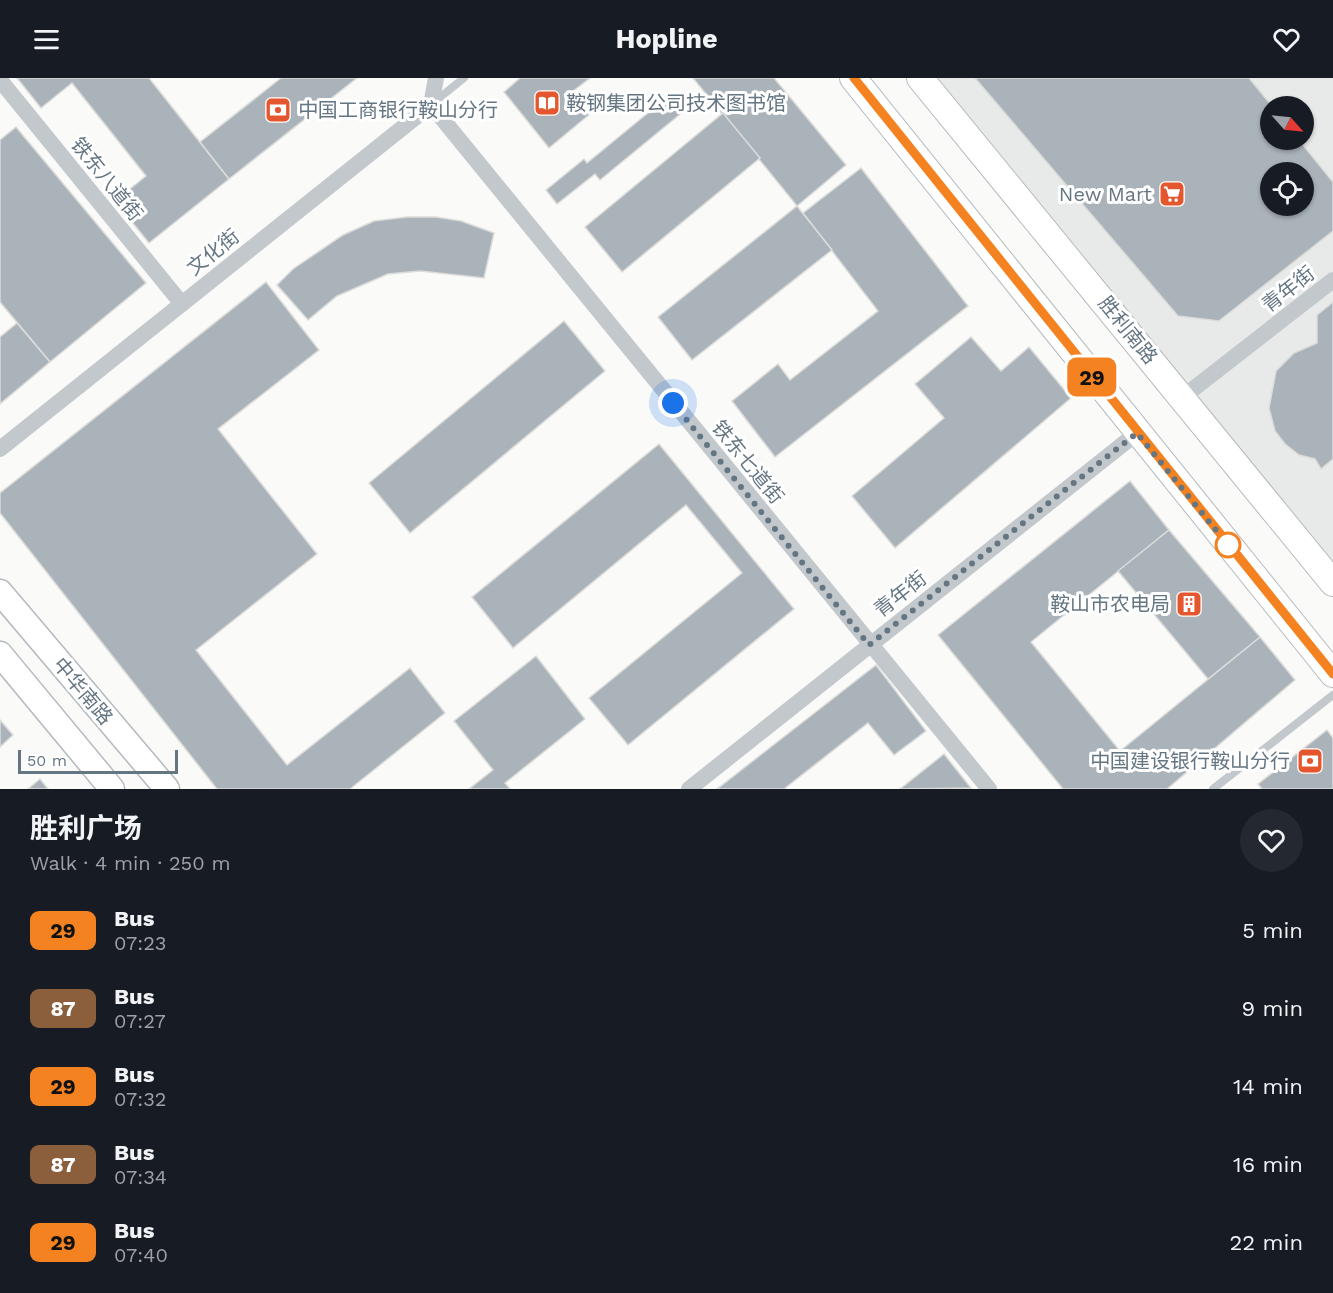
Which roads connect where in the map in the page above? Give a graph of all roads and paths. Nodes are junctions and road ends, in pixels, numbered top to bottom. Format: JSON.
{"nodes":[{"id":1,"x":436,"y":78,"type":"edge"},
{"id":2,"x":464,"y":78,"type":"edge"},
{"id":3,"x":854,"y":78,"type":"edge"},
{"id":4,"x":920,"y":78,"type":"edge"},
{"id":5,"x":0,"y":80,"type":"edge"},
{"id":6,"x":430,"y":105,"type":"junction"},
{"id":7,"x":1333,"y":280,"type":"edge"},
{"id":8,"x":182,"y":304,"type":"junction"},
{"id":9,"x":1183,"y":397,"type":"junction"},
{"id":10,"x":1137,"y":433,"type":"junction"},
{"id":11,"x":0,"y":449,"type":"edge"},
{"id":12,"x":1333,"y":583,"type":"edge"},
{"id":13,"x":0,"y":592,"type":"edge"},
{"id":14,"x":869,"y":645,"type":"junction"},
{"id":15,"x":0,"y":654,"type":"edge"},
{"id":16,"x":1333,"y":674,"type":"edge"},
{"id":17,"x":1333,"y":696,"type":"edge"},
{"id":18,"x":112,"y":789,"type":"edge"},
{"id":19,"x":167,"y":789,"type":"edge"},
{"id":20,"x":689,"y":789,"type":"edge"},
{"id":21,"x":989,"y":789,"type":"edge"},
{"id":22,"x":1213,"y":789,"type":"edge"}],
"edges":[{"from":1,"to":6,"type":"street"},
{"from":2,"to":6,"type":"lane"},
{"from":3,"to":10,"type":"main road"},
{"from":4,"to":9,"type":"main road","name":"胜利南路"},
{"from":5,"to":8,"type":"street","name":"铁东八道街"},
{"from":6,"to":8,"type":"street","name":"文化街"},
{"from":6,"to":14,"type":"street","name":"铁东七道街"},
{"from":7,"to":9,"type":"street","name":"青年街"},
{"from":8,"to":11,"type":"street","name":"文化街"},
{"from":9,"to":12,"type":"main road","name":"胜利南路"},
{"from":10,"to":14,"type":"street","name":"青年街"},
{"from":10,"to":16,"type":"main road"},
{"from":13,"to":19,"type":"main road","name":"中华南路"},
{"from":14,"to":20,"type":"street","name":"青年街"},
{"from":14,"to":21,"type":"street","name":"铁东七道街"},
{"from":15,"to":18,"type":"main road"},
{"from":17,"to":22,"type":"lane"}]}
